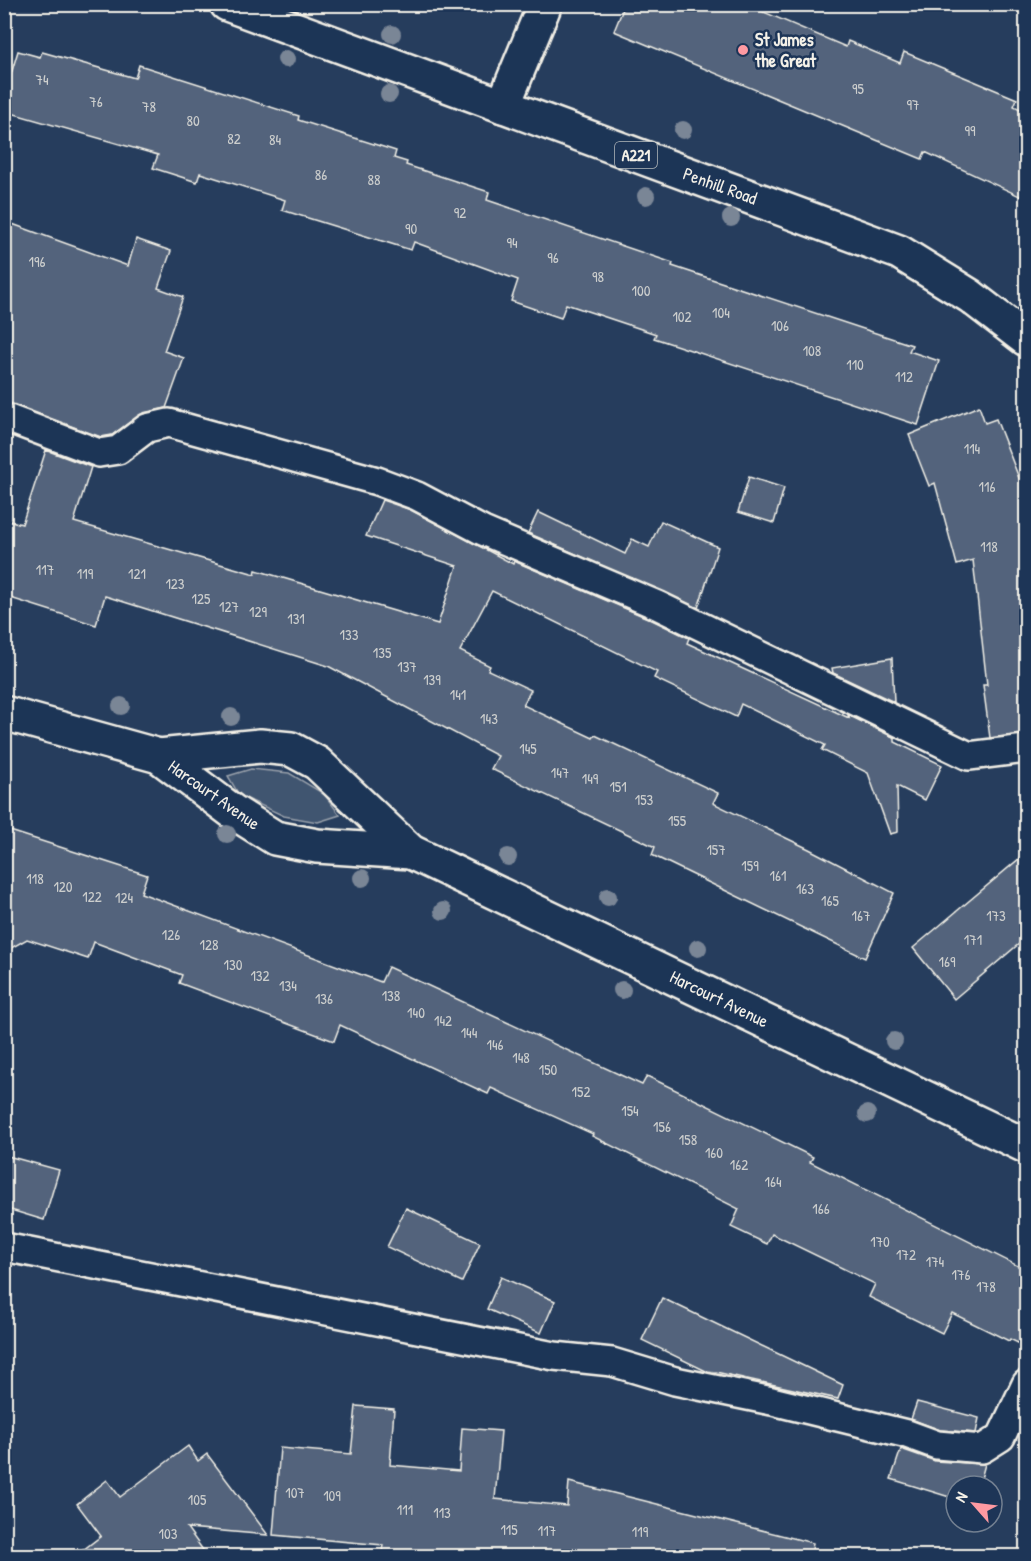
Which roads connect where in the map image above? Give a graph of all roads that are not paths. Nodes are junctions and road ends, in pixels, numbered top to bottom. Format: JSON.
{"nodes":[{"id":1,"x":227,"y":4,"type":"edge"},
{"id":2,"x":545,"y":4,"type":"edge"},
{"id":3,"x":503,"y":106,"type":"junction"},
{"id":4,"x":1026,"y":339,"type":"edge"},
{"id":5,"x":4,"y":417,"type":"edge"},
{"id":6,"x":4,"y":713,"type":"edge"},
{"id":7,"x":1026,"y":749,"type":"edge"},
{"id":8,"x":159,"y":756,"type":"junction"},
{"id":9,"x":411,"y":852,"type":"junction"},
{"id":10,"x":1026,"y":1146,"type":"edge"},
{"id":11,"x":4,"y":1247,"type":"edge"},
{"id":12,"x":1026,"y":1384,"type":"edge"}],
"edges":[{"from":1,"to":3,"type":"street","name":"Penhill Road","number":"A221"},
{"from":2,"to":3,"type":"street"},
{"from":3,"to":4,"type":"street","name":"Penhill Road","number":"A221"},
{"from":5,"to":7,"type":"lane"},
{"from":6,"to":8,"type":"street","name":"Harcourt Avenue"},
{"from":8,"to":9,"type":"street","name":"Harcourt Avenue"},
{"from":8,"to":9,"type":"street","name":"Harcourt Avenue"},
{"from":9,"to":10,"type":"street","name":"Harcourt Avenue"},
{"from":11,"to":12,"type":"lane"}]}
